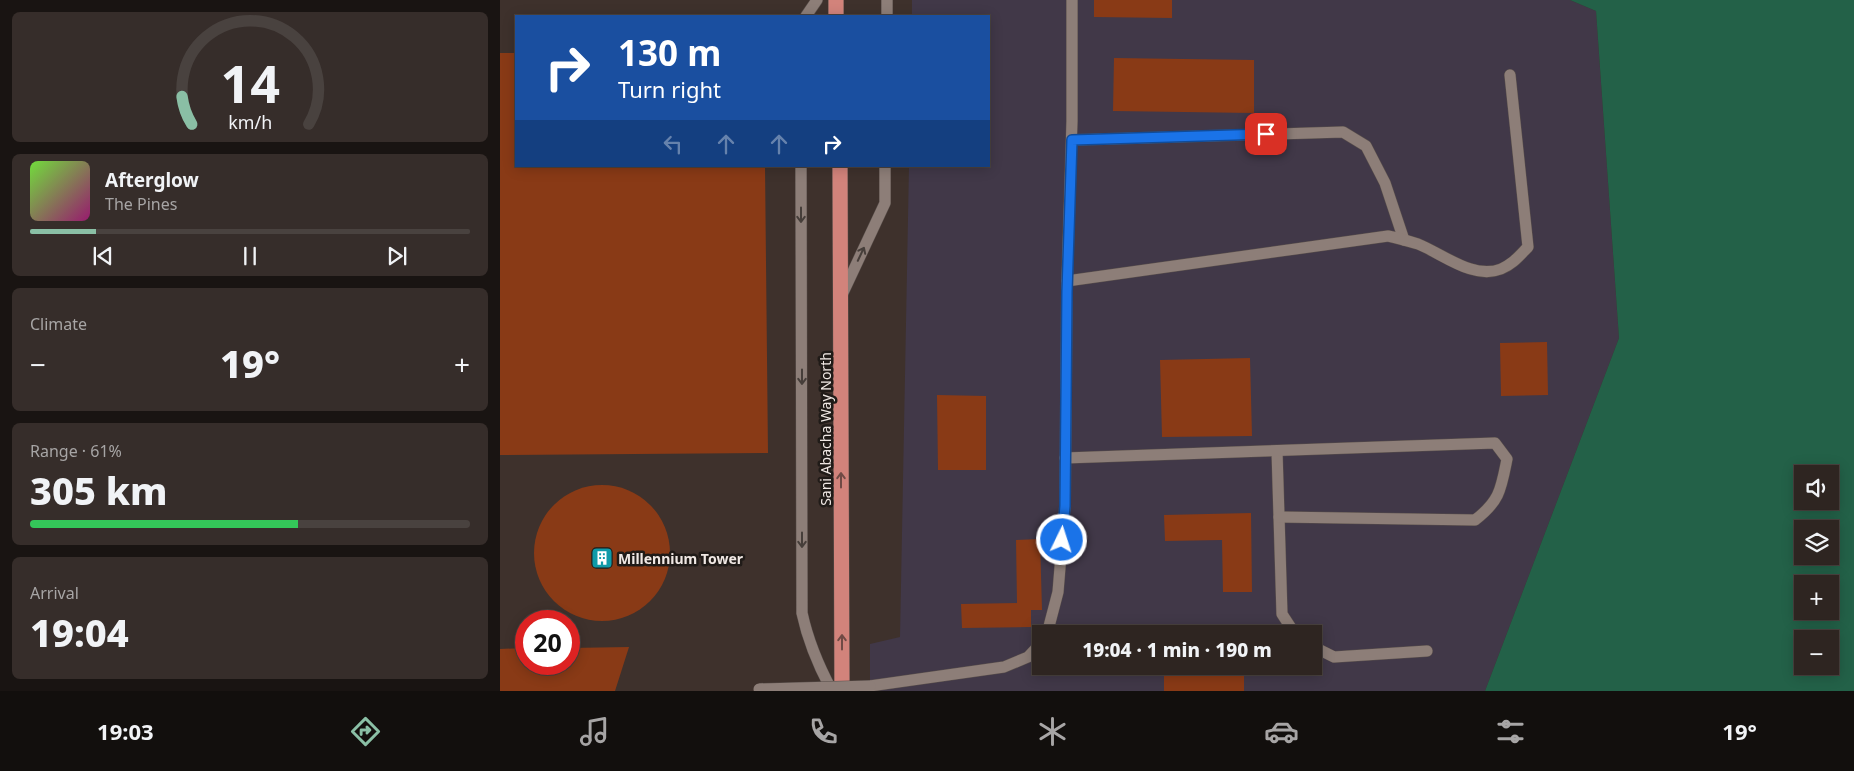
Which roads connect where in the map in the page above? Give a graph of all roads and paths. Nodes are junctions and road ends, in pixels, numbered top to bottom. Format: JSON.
{"nodes":[{"id":1,"x":817,"y":0,"type":"edge"},
{"id":2,"x":836,"y":0,"type":"edge"},
{"id":3,"x":887,"y":0,"type":"edge"},
{"id":4,"x":1072,"y":0,"type":"edge"},
{"id":5,"x":807,"y":15,"type":"edge"},
{"id":6,"x":836,"y":15,"type":"edge"},
{"id":7,"x":887,"y":15,"type":"edge"},
{"id":8,"x":1510,"y":75,"type":"dead end"},
{"id":9,"x":1072,"y":140,"type":"junction"},
{"id":10,"x":801,"y":167,"type":"edge"},
{"id":11,"x":840,"y":167,"type":"edge"},
{"id":12,"x":885,"y":167,"type":"edge"},
{"id":13,"x":1404,"y":240,"type":"junction"},
{"id":14,"x":1067,"y":281,"type":"junction"},
{"id":15,"x":841,"y":299,"type":"junction"},
{"id":16,"x":1276,"y":451,"type":"junction"},
{"id":17,"x":1066,"y":458,"type":"junction"},
{"id":18,"x":1279,"y":516,"type":"junction"},
{"id":19,"x":1049,"y":625,"type":"edge"},
{"id":20,"x":1289,"y":625,"type":"edge"},
{"id":21,"x":1322,"y":651,"type":"edge"},
{"id":22,"x":1427,"y":651,"type":"dead end"},
{"id":23,"x":1032,"y":653,"type":"edge"},
{"id":24,"x":759,"y":689,"type":"dead end"},
{"id":25,"x":832,"y":691,"type":"edge"},
{"id":26,"x":842,"y":691,"type":"edge"}],
"edges":[{"from":1,"to":5,"type":"lane"},
{"from":2,"to":6,"type":"highway"},
{"from":3,"to":7,"type":"lane"},
{"from":4,"to":9,"type":"lane"},
{"from":8,"to":13,"type":"lane"},
{"from":9,"to":13,"type":"lane"},
{"from":9,"to":14,"type":"lane"},
{"from":10,"to":25,"type":"lane","one_way":true},
{"from":11,"to":15,"type":"highway","name":"Sani Abacha Way North"},
{"from":15,"to":12,"type":"lane","one_way":true},
{"from":13,"to":14,"type":"lane"},
{"from":14,"to":17,"type":"lane"},
{"from":26,"to":15,"type":"highway","name":"Sani Abacha Way North","one_way":true},
{"from":16,"to":17,"type":"lane"},
{"from":16,"to":18,"type":"lane"},
{"from":16,"to":18,"type":"lane"},
{"from":17,"to":19,"type":"lane"},
{"from":18,"to":20,"type":"lane"},
{"from":21,"to":22,"type":"lane"},
{"from":23,"to":24,"type":"lane","bridge":true}]}
